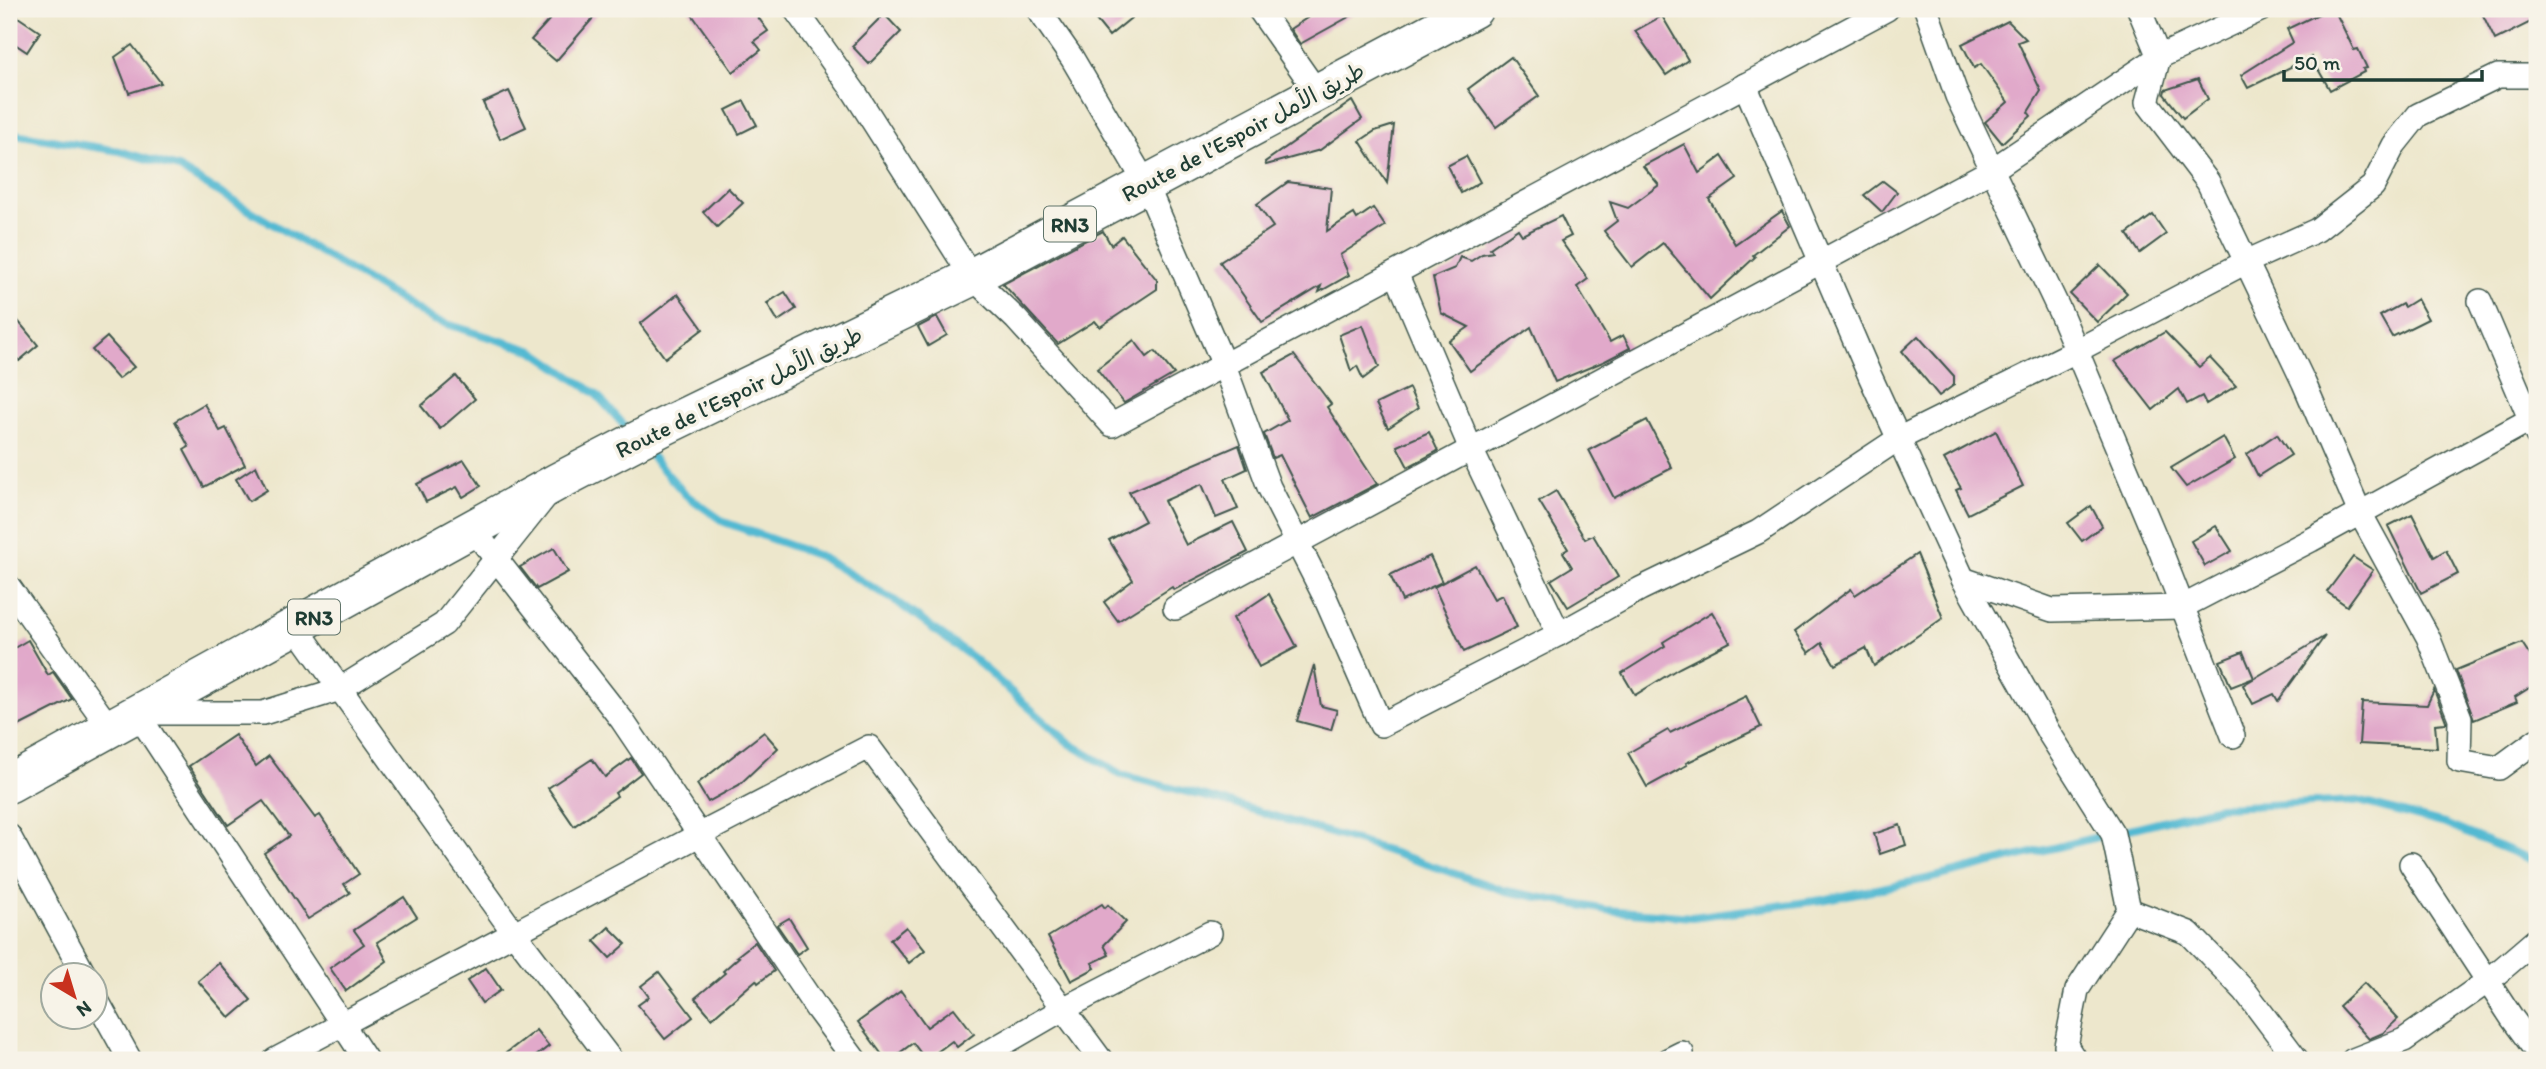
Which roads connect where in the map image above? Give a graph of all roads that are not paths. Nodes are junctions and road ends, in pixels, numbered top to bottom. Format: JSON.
{"nodes":[{"id":1,"x":795,"y":9,"type":"edge"},
{"id":2,"x":1038,"y":9,"type":"edge"},
{"id":3,"x":1259,"y":9,"type":"edge"},
{"id":4,"x":1474,"y":9,"type":"edge"},
{"id":5,"x":1887,"y":9,"type":"edge"},
{"id":6,"x":1926,"y":9,"type":"edge"},
{"id":7,"x":2139,"y":9,"type":"edge"},
{"id":8,"x":2262,"y":9,"type":"edge"},
{"id":9,"x":2159,"y":57,"type":"junction"},
{"id":10,"x":2537,"y":76,"type":"edge"},
{"id":11,"x":1745,"y":85,"type":"junction"},
{"id":12,"x":1317,"y":92,"type":"junction"},
{"id":13,"x":1992,"y":170,"type":"junction"},
{"id":14,"x":1146,"y":184,"type":"junction"},
{"id":15,"x":1821,"y":262,"type":"junction"},
{"id":16,"x":2246,"y":262,"type":"junction"},
{"id":17,"x":1396,"y":273,"type":"junction"},
{"id":18,"x":972,"y":277,"type":"junction"},
{"id":19,"x":2480,"y":301,"type":"dead end"},
{"id":20,"x":2076,"y":351,"type":"junction"},
{"id":21,"x":1224,"y":365,"type":"junction"},
{"id":22,"x":2535,"y":423,"type":"edge"},
{"id":23,"x":1898,"y":439,"type":"junction"},
{"id":24,"x":1471,"y":449,"type":"junction"},
{"id":25,"x":557,"y":482,"type":"junction"},
{"id":26,"x":2360,"y":513,"type":"junction"},
{"id":27,"x":472,"y":528,"type":"junction"},
{"id":28,"x":1297,"y":543,"type":"junction"},
{"id":29,"x":497,"y":558,"type":"junction"},
{"id":30,"x":1963,"y":579,"type":"junction"},
{"id":31,"x":9,"y":587,"type":"edge"},
{"id":32,"x":2182,"y":607,"type":"junction"},
{"id":33,"x":1175,"y":608,"type":"dead end"},
{"id":34,"x":296,"y":628,"type":"junction"},
{"id":35,"x":1559,"y":634,"type":"junction"},
{"id":36,"x":340,"y":689,"type":"junction"},
{"id":37,"x":123,"y":720,"type":"junction"},
{"id":38,"x":2232,"y":736,"type":"dead end"},
{"id":39,"x":2537,"y":740,"type":"edge"},
{"id":40,"x":9,"y":784,"type":"edge"},
{"id":41,"x":699,"y":835,"type":"junction"},
{"id":42,"x":9,"y":836,"type":"edge"},
{"id":43,"x":2411,"y":864,"type":"dead end"},
{"id":44,"x":2129,"y":910,"type":"junction"},
{"id":45,"x":514,"y":933,"type":"junction"},
{"id":46,"x":1210,"y":933,"type":"dead end"},
{"id":47,"x":2537,"y":939,"type":"edge"},
{"id":48,"x":75,"y":960,"type":"edge"},
{"id":49,"x":2487,"y":981,"type":"junction"},
{"id":50,"x":1063,"y":1009,"type":"junction"},
{"id":51,"x":108,"y":1020,"type":"edge"},
{"id":52,"x":344,"y":1023,"type":"junction"},
{"id":53,"x":2537,"y":1052,"type":"edge"},
{"id":54,"x":130,"y":1060,"type":"edge"},
{"id":55,"x":275,"y":1060,"type":"edge"},
{"id":56,"x":366,"y":1060,"type":"edge"},
{"id":57,"x":611,"y":1060,"type":"edge"},
{"id":58,"x":855,"y":1060,"type":"edge"},
{"id":59,"x":975,"y":1060,"type":"edge"},
{"id":60,"x":1101,"y":1060,"type":"edge"},
{"id":61,"x":2075,"y":1060,"type":"edge"},
{"id":62,"x":2297,"y":1060,"type":"edge"},
{"id":63,"x":2353,"y":1060,"type":"edge"}],
"edges":[{"from":1,"to":18,"type":"street"},
{"from":2,"to":14,"type":"street"},
{"from":3,"to":12,"type":"street"},
{"from":4,"to":12,"type":"highway","name":"Route de l’Espoir طريق الأمل","number":"RN3"},
{"from":5,"to":11,"type":"street"},
{"from":6,"to":13,"type":"street"},
{"from":7,"to":9,"type":"street"},
{"from":8,"to":9,"type":"street"},
{"from":9,"to":13,"type":"street"},
{"from":9,"to":16,"type":"street"},
{"from":10,"to":16,"type":"street"},
{"from":11,"to":15,"type":"street"},
{"from":11,"to":17,"type":"street"},
{"from":12,"to":14,"type":"highway","name":"Route de l’Espoir طريق الأمل","number":"RN3"},
{"from":13,"to":15,"type":"street"},
{"from":13,"to":20,"type":"street"},
{"from":14,"to":18,"type":"highway","name":"Route de l’Espoir طريق الأمل","number":"RN3"},
{"from":14,"to":21,"type":"street"},
{"from":15,"to":23,"type":"street"},
{"from":15,"to":24,"type":"street"},
{"from":16,"to":20,"type":"street"},
{"from":16,"to":26,"type":"street"},
{"from":17,"to":21,"type":"street"},
{"from":17,"to":24,"type":"street"},
{"from":18,"to":21,"type":"street"},
{"from":18,"to":25,"type":"highway","name":"Route de l’Espoir طريق الأمل","number":"RN3"},
{"from":19,"to":22,"type":"street"},
{"from":20,"to":23,"type":"street"},
{"from":20,"to":32,"type":"street"},
{"from":21,"to":28,"type":"street"},
{"from":22,"to":26,"type":"street"},
{"from":23,"to":30,"type":"street"},
{"from":23,"to":35,"type":"street"},
{"from":24,"to":28,"type":"street"},
{"from":24,"to":35,"type":"street"},
{"from":25,"to":27,"type":"highway","name":"Route de l’Espoir طريق الأمل","number":"RN3"},
{"from":25,"to":29,"type":"street"},
{"from":26,"to":32,"type":"street"},
{"from":26,"to":39,"type":"street"},
{"from":27,"to":29,"type":"street"},
{"from":27,"to":34,"type":"highway","name":"Route de l’Espoir طريق الأمل","number":"RN3"},
{"from":28,"to":33,"type":"street"},
{"from":28,"to":35,"type":"street"},
{"from":29,"to":36,"type":"street"},
{"from":29,"to":41,"type":"street"},
{"from":30,"to":32,"type":"street"},
{"from":30,"to":44,"type":"street"},
{"from":31,"to":37,"type":"street"},
{"from":32,"to":38,"type":"street"},
{"from":34,"to":36,"type":"street"},
{"from":34,"to":37,"type":"highway","name":"Route de l’Espoir طريق الأمل","number":"RN3"},
{"from":36,"to":37,"type":"street"},
{"from":36,"to":45,"type":"street"},
{"from":37,"to":40,"type":"highway","name":"Route de l’Espoir طريق الأمل","number":"RN3"},
{"from":37,"to":52,"type":"street"},
{"from":41,"to":45,"type":"street"},
{"from":41,"to":50,"type":"street"},
{"from":41,"to":58,"type":"street"},
{"from":42,"to":48,"type":"street"},
{"from":43,"to":49,"type":"street"},
{"from":44,"to":61,"type":"street"},
{"from":44,"to":62,"type":"street"},
{"from":45,"to":52,"type":"street"},
{"from":45,"to":57,"type":"street"},
{"from":46,"to":50,"type":"street"},
{"from":47,"to":49,"type":"street"},
{"from":49,"to":53,"type":"street"},
{"from":49,"to":63,"type":"street"},
{"from":50,"to":59,"type":"street"},
{"from":50,"to":60,"type":"street"},
{"from":51,"to":54,"type":"street"},
{"from":52,"to":55,"type":"street"},
{"from":52,"to":56,"type":"street"}]}
